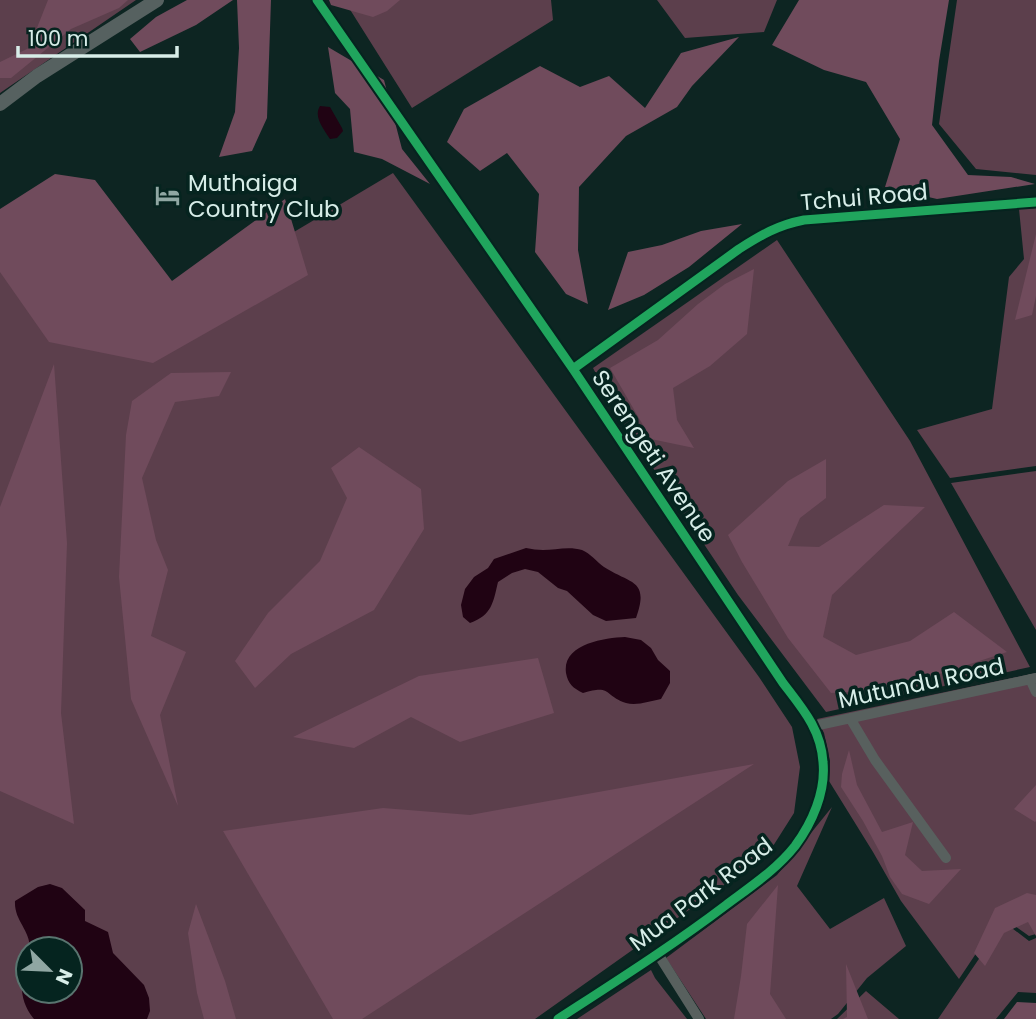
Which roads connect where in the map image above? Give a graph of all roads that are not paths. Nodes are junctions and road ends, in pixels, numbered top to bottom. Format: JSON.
{"nodes":[{"id":1,"x":157,"y":0,"type":"edge"},
{"id":2,"x":317,"y":0,"type":"edge"},
{"id":3,"x":0,"y":104,"type":"edge"},
{"id":4,"x":1036,"y":202,"type":"edge"},
{"id":5,"x":573,"y":369,"type":"junction"},
{"id":6,"x":1033,"y":679,"type":"edge"},
{"id":7,"x":1036,"y":692,"type":"edge"},
{"id":8,"x":850,"y":718,"type":"junction"},
{"id":9,"x":814,"y":726,"type":"junction"},
{"id":10,"x":946,"y":858,"type":"dead end"},
{"id":11,"x":657,"y":954,"type":"junction"},
{"id":12,"x":558,"y":1019,"type":"edge"},
{"id":13,"x":699,"y":1019,"type":"edge"}],
"edges":[{"from":1,"to":3,"type":"main road"},
{"from":2,"to":5,"type":"street","name":"Serengeti Avenue"},
{"from":4,"to":5,"type":"street","name":"Tchui Road"},
{"from":5,"to":9,"type":"street","name":"Serengeti Avenue"},
{"from":6,"to":7,"type":"street"},
{"from":6,"to":8,"type":"street","name":"Mutundu Road"},
{"from":8,"to":9,"type":"street","name":"Mutundu Road"},
{"from":8,"to":10,"type":"street"},
{"from":9,"to":11,"type":"street","name":"Mua Park Road"},
{"from":11,"to":12,"type":"street","name":"Mua Park Road"},
{"from":11,"to":13,"type":"street"}]}
